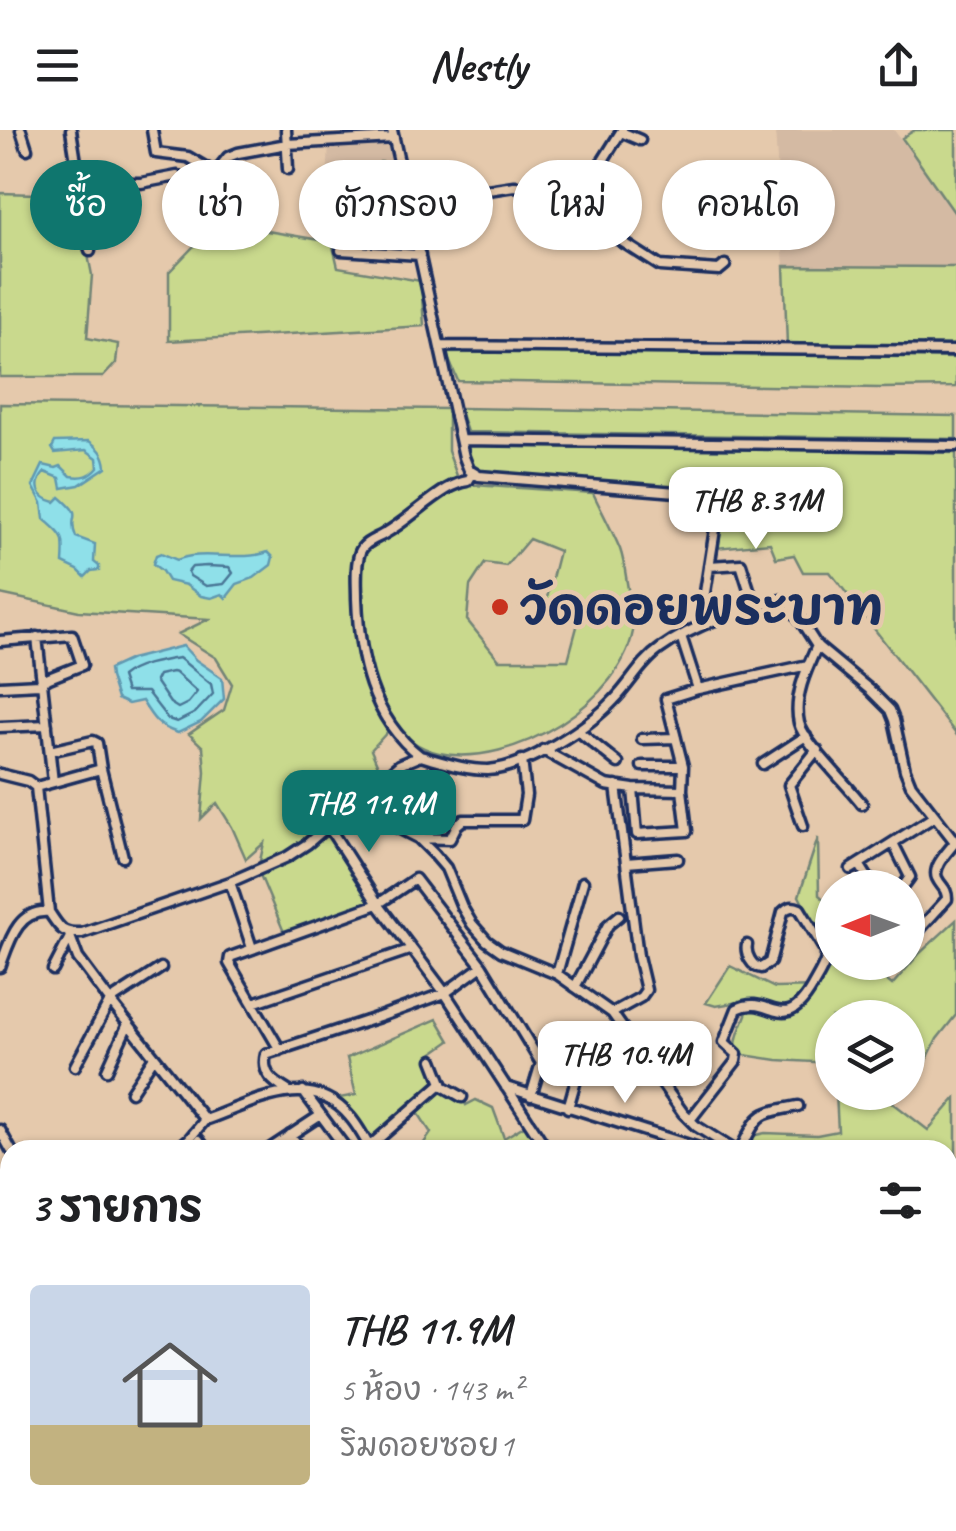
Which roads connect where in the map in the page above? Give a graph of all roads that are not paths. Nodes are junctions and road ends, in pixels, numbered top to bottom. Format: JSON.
{"nodes":[{"id":1,"x":22,"y":130,"type":"edge"},
{"id":2,"x":71,"y":130,"type":"edge"},
{"id":3,"x":152,"y":130,"type":"edge"},
{"id":4,"x":286,"y":130,"type":"edge"},
{"id":5,"x":622,"y":131,"type":"edge"},
{"id":6,"x":393,"y":134,"type":"edge"},
{"id":7,"x":640,"y":140,"type":"dead end"},
{"id":8,"x":288,"y":144,"type":"junction"},
{"id":9,"x":27,"y":149,"type":"dead end"},
{"id":10,"x":76,"y":160,"type":"edge"},
{"id":11,"x":399,"y":160,"type":"edge"},
{"id":12,"x":606,"y":160,"type":"edge"},
{"id":13,"x":288,"y":169,"type":"dead end"},
{"id":14,"x":341,"y":250,"type":"dead end"},
{"id":15,"x":419,"y":250,"type":"edge"},
{"id":16,"x":635,"y":250,"type":"edge"},
{"id":17,"x":420,"y":255,"type":"junction"},
{"id":18,"x":725,"y":266,"type":"dead end"},
{"id":19,"x":440,"y":346,"type":"junction"},
{"id":20,"x":956,"y":352,"type":"edge"},
{"id":21,"x":461,"y":440,"type":"junction"},
{"id":22,"x":956,"y":446,"type":"edge"},
{"id":23,"x":473,"y":473,"type":"junction"},
{"id":24,"x":709,"y":566,"type":"junction"},
{"id":25,"x":755,"y":608,"type":"junction"},
{"id":26,"x":700,"y":624,"type":"junction"},
{"id":27,"x":681,"y":636,"type":"junction"},
{"id":28,"x":37,"y":637,"type":"junction"},
{"id":29,"x":0,"y":640,"type":"edge"},
{"id":30,"x":817,"y":646,"type":"junction"},
{"id":31,"x":808,"y":665,"type":"junction"},
{"id":32,"x":42,"y":682,"type":"junction"},
{"id":33,"x":0,"y":686,"type":"edge"},
{"id":34,"x":698,"y":688,"type":"junction"},
{"id":35,"x":47,"y":725,"type":"junction"},
{"id":36,"x":0,"y":727,"type":"edge"},
{"id":37,"x":578,"y":731,"type":"junction"},
{"id":38,"x":806,"y":736,"type":"junction"},
{"id":39,"x":676,"y":738,"type":"junction"},
{"id":40,"x":642,"y":739,"type":"dead end"},
{"id":41,"x":543,"y":750,"type":"junction"},
{"id":42,"x":817,"y":750,"type":"junction"},
{"id":43,"x":50,"y":751,"type":"junction"},
{"id":44,"x":420,"y":756,"type":"junction"},
{"id":45,"x":522,"y":760,"type":"junction"},
{"id":46,"x":618,"y":764,"type":"dead end"},
{"id":47,"x":763,"y":764,"type":"dead end"},
{"id":48,"x":642,"y":766,"type":"dead end"},
{"id":49,"x":683,"y":766,"type":"junction"},
{"id":50,"x":100,"y":769,"type":"junction"},
{"id":51,"x":0,"y":774,"type":"edge"},
{"id":52,"x":53,"y":782,"type":"junction"},
{"id":53,"x":616,"y":786,"type":"junction"},
{"id":54,"x":36,"y":787,"type":"junction"},
{"id":55,"x":632,"y":790,"type":"junction"},
{"id":56,"x":682,"y":790,"type":"junction"},
{"id":57,"x":357,"y":801,"type":"junction"},
{"id":58,"x":862,"y":804,"type":"dead end"},
{"id":59,"x":936,"y":816,"type":"junction"},
{"id":60,"x":328,"y":826,"type":"junction"},
{"id":61,"x":803,"y":826,"type":"dead end"},
{"id":62,"x":418,"y":838,"type":"junction"},
{"id":63,"x":956,"y":842,"type":"edge"},
{"id":64,"x":893,"y":843,"type":"junction"},
{"id":65,"x":123,"y":857,"type":"dead end"},
{"id":66,"x":678,"y":859,"type":"dead end"},
{"id":67,"x":626,"y":863,"type":"junction"},
{"id":68,"x":858,"y":870,"type":"edge"},
{"id":69,"x":906,"y":870,"type":"edge"},
{"id":70,"x":230,"y":882,"type":"junction"},
{"id":71,"x":583,"y":882,"type":"dead end"},
{"id":72,"x":378,"y":904,"type":"junction"},
{"id":73,"x":49,"y":912,"type":"junction"},
{"id":74,"x":619,"y":916,"type":"dead end"},
{"id":75,"x":925,"y":923,"type":"edge"},
{"id":76,"x":0,"y":935,"type":"edge"},
{"id":77,"x":70,"y":935,"type":"junction"},
{"id":78,"x":10,"y":941,"type":"junction"},
{"id":79,"x":747,"y":945,"type":"dead end"},
{"id":80,"x":252,"y":948,"type":"junction"},
{"id":81,"x":412,"y":949,"type":"junction"},
{"id":82,"x":482,"y":966,"type":"junction"},
{"id":83,"x":0,"y":968,"type":"edge"},
{"id":84,"x":161,"y":968,"type":"dead end"},
{"id":85,"x":53,"y":970,"type":"dead end"},
{"id":86,"x":557,"y":974,"type":"junction"},
{"id":87,"x":575,"y":987,"type":"junction"},
{"id":88,"x":445,"y":993,"type":"junction"},
{"id":89,"x":110,"y":1001,"type":"junction"},
{"id":90,"x":253,"y":1003,"type":"junction"},
{"id":91,"x":612,"y":1013,"type":"junction"},
{"id":92,"x":128,"y":1024,"type":"junction"},
{"id":93,"x":280,"y":1050,"type":"junction"},
{"id":94,"x":154,"y":1057,"type":"junction"},
{"id":95,"x":433,"y":1060,"type":"dead end"},
{"id":96,"x":540,"y":1063,"type":"junction"},
{"id":97,"x":76,"y":1066,"type":"dead end"},
{"id":98,"x":107,"y":1070,"type":"dead end"},
{"id":99,"x":441,"y":1084,"type":"junction"},
{"id":100,"x":506,"y":1088,"type":"junction"},
{"id":101,"x":288,"y":1090,"type":"junction"},
{"id":102,"x":303,"y":1091,"type":"junction"},
{"id":103,"x":131,"y":1092,"type":"dead end"},
{"id":104,"x":532,"y":1096,"type":"junction"},
{"id":105,"x":462,"y":1097,"type":"dead end"},
{"id":106,"x":798,"y":1106,"type":"dead end"},
{"id":107,"x":568,"y":1108,"type":"junction"},
{"id":108,"x":321,"y":1115,"type":"junction"},
{"id":109,"x":205,"y":1120,"type":"junction"},
{"id":110,"x":690,"y":1120,"type":"junction"},
{"id":111,"x":290,"y":1134,"type":"junction"},
{"id":112,"x":189,"y":1140,"type":"edge"},
{"id":113,"x":282,"y":1140,"type":"edge"},
{"id":114,"x":294,"y":1140,"type":"edge"},
{"id":115,"x":340,"y":1140,"type":"edge"},
{"id":116,"x":365,"y":1140,"type":"edge"},
{"id":117,"x":379,"y":1140,"type":"edge"},
{"id":118,"x":541,"y":1140,"type":"edge"},
{"id":119,"x":672,"y":1140,"type":"edge"},
{"id":120,"x":721,"y":1140,"type":"edge"},
{"id":121,"x":744,"y":1140,"type":"edge"}],
"edges":[{"from":1,"to":9,"type":"street"},
{"from":2,"to":10,"type":"street"},
{"from":3,"to":8,"type":"street"},
{"from":4,"to":8,"type":"street"},
{"from":5,"to":7,"type":"street"},
{"from":5,"to":12,"type":"street"},
{"from":6,"to":8,"type":"street"},
{"from":6,"to":11,"type":"street"},
{"from":8,"to":13,"type":"street"},
{"from":14,"to":17,"type":"street"},
{"from":15,"to":17,"type":"street"},
{"from":16,"to":18,"type":"street"},
{"from":17,"to":19,"type":"street"},
{"from":19,"to":20,"type":"street"},
{"from":19,"to":21,"type":"street"},
{"from":21,"to":22,"type":"street"},
{"from":21,"to":23,"type":"street"},
{"from":23,"to":24,"type":"street"},
{"from":23,"to":44,"type":"street"},
{"from":24,"to":25,"type":"street"},
{"from":24,"to":26,"type":"street"},
{"from":25,"to":26,"type":"street"},
{"from":25,"to":30,"type":"street"},
{"from":26,"to":27,"type":"street"},
{"from":27,"to":34,"type":"street"},
{"from":27,"to":37,"type":"street"},
{"from":28,"to":29,"type":"street"},
{"from":28,"to":32,"type":"street"},
{"from":28,"to":32,"type":"street"},
{"from":30,"to":31,"type":"street"},
{"from":30,"to":59,"type":"street"},
{"from":31,"to":34,"type":"street"},
{"from":31,"to":38,"type":"street"},
{"from":32,"to":33,"type":"street"},
{"from":32,"to":35,"type":"street"},
{"from":34,"to":39,"type":"street"},
{"from":35,"to":36,"type":"street"},
{"from":35,"to":43,"type":"street"},
{"from":37,"to":41,"type":"street"},
{"from":37,"to":46,"type":"street"},
{"from":38,"to":42,"type":"street"},
{"from":38,"to":47,"type":"street"},
{"from":39,"to":40,"type":"street"},
{"from":39,"to":49,"type":"street"},
{"from":41,"to":45,"type":"street"},
{"from":41,"to":53,"type":"street"},
{"from":42,"to":58,"type":"street"},
{"from":42,"to":61,"type":"street"},
{"from":43,"to":50,"type":"street"},
{"from":43,"to":52,"type":"street"},
{"from":44,"to":45,"type":"street"},
{"from":44,"to":57,"type":"street"},
{"from":45,"to":62,"type":"street"},
{"from":48,"to":49,"type":"street"},
{"from":49,"to":56,"type":"street"},
{"from":50,"to":52,"type":"street"},
{"from":50,"to":65,"type":"street"},
{"from":51,"to":54,"type":"street"},
{"from":52,"to":54,"type":"street"},
{"from":53,"to":55,"type":"street"},
{"from":53,"to":67,"type":"street"},
{"from":54,"to":73,"type":"street"},
{"from":55,"to":56,"type":"street"},
{"from":55,"to":56,"type":"street"},
{"from":57,"to":60,"type":"street"},
{"from":57,"to":62,"type":"street"},
{"from":59,"to":63,"type":"street"},
{"from":59,"to":64,"type":"street"},
{"from":60,"to":70,"type":"street"},
{"from":60,"to":72,"type":"street"},
{"from":62,"to":86,"type":"street"},
{"from":63,"to":75,"type":"street"},
{"from":64,"to":68,"type":"street"},
{"from":64,"to":69,"type":"street"},
{"from":66,"to":67,"type":"street"},
{"from":67,"to":91,"type":"street"},
{"from":70,"to":77,"type":"street"},
{"from":70,"to":80,"type":"street"},
{"from":71,"to":86,"type":"street"},
{"from":72,"to":80,"type":"street"},
{"from":72,"to":81,"type":"street"},
{"from":72,"to":82,"type":"street"},
{"from":73,"to":77,"type":"street"},
{"from":73,"to":78,"type":"street"},
{"from":74,"to":87,"type":"street"},
{"from":76,"to":78,"type":"street"},
{"from":77,"to":85,"type":"street"},
{"from":77,"to":89,"type":"street"},
{"from":78,"to":83,"type":"street"},
{"from":79,"to":110,"type":"street"},
{"from":80,"to":90,"type":"street"},
{"from":81,"to":88,"type":"street"},
{"from":81,"to":90,"type":"street"},
{"from":82,"to":88,"type":"street"},
{"from":82,"to":96,"type":"street"},
{"from":84,"to":89,"type":"street"},
{"from":86,"to":87,"type":"street"},
{"from":87,"to":91,"type":"street"},
{"from":88,"to":93,"type":"street"},
{"from":88,"to":100,"type":"street"},
{"from":89,"to":92,"type":"street"},
{"from":89,"to":97,"type":"street"},
{"from":90,"to":93,"type":"street"},
{"from":91,"to":110,"type":"street"},
{"from":92,"to":94,"type":"street"},
{"from":92,"to":98,"type":"street"},
{"from":93,"to":101,"type":"street"},
{"from":94,"to":103,"type":"street"},
{"from":94,"to":109,"type":"street"},
{"from":95,"to":99,"type":"street"},
{"from":96,"to":104,"type":"street"},
{"from":96,"to":107,"type":"street"},
{"from":99,"to":105,"type":"street"},
{"from":99,"to":117,"type":"street"},
{"from":100,"to":104,"type":"street"},
{"from":100,"to":118,"type":"street"},
{"from":101,"to":102,"type":"street"},
{"from":101,"to":109,"type":"street"},
{"from":102,"to":108,"type":"street"},
{"from":102,"to":116,"type":"street"},
{"from":104,"to":107,"type":"street"},
{"from":106,"to":121,"type":"street"},
{"from":107,"to":119,"type":"street"},
{"from":108,"to":111,"type":"street"},
{"from":108,"to":115,"type":"street"},
{"from":109,"to":112,"type":"street"},
{"from":110,"to":120,"type":"street"},
{"from":111,"to":113,"type":"street"},
{"from":111,"to":114,"type":"street"}]}
